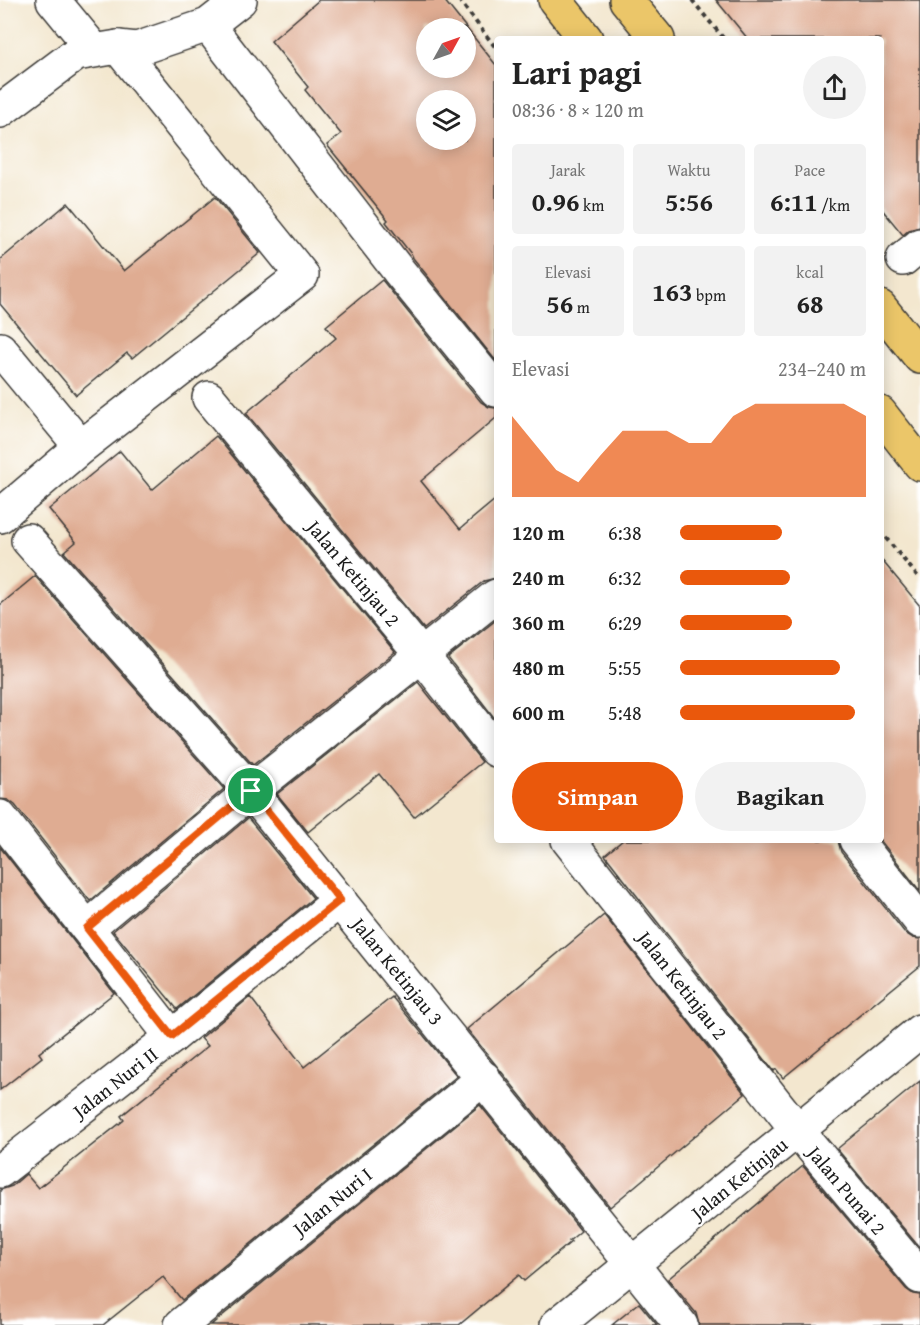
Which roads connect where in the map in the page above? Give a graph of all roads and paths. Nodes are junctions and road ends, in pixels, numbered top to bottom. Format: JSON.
{"nodes":[{"id":1,"x":53,"y":0,"type":"edge"},
{"id":2,"x":240,"y":0,"type":"edge"},
{"id":3,"x":459,"y":0,"type":"edge"},
{"id":4,"x":555,"y":0,"type":"edge"},
{"id":5,"x":626,"y":0,"type":"edge"},
{"id":6,"x":693,"y":0,"type":"edge"},
{"id":7,"x":208,"y":25,"type":"junction"},
{"id":8,"x":584,"y":36,"type":"edge"},
{"id":9,"x":656,"y":36,"type":"edge"},
{"id":10,"x":722,"y":36,"type":"edge"},
{"id":11,"x":494,"y":45,"type":"edge"},
{"id":12,"x":106,"y":48,"type":"junction"},
{"id":13,"x":0,"y":111,"type":"edge"},
{"id":14,"x":884,"y":313,"type":"edge"},
{"id":15,"x":0,"y":350,"type":"edge"},
{"id":16,"x":920,"y":357,"type":"edge"},
{"id":17,"x":494,"y":388,"type":"edge"},
{"id":18,"x":209,"y":398,"type":"dead end"},
{"id":19,"x":884,"y":419,"type":"edge"},
{"id":20,"x":81,"y":447,"type":"junction"},
{"id":21,"x":920,"y":464,"type":"edge"},
{"id":22,"x":0,"y":516,"type":"edge"},
{"id":23,"x":884,"y":536,"type":"edge"},
{"id":24,"x":28,"y":540,"type":"dead end"},
{"id":25,"x":920,"y":579,"type":"edge"},
{"id":26,"x":494,"y":598,"type":"edge"},
{"id":27,"x":423,"y":657,"type":"junction"},
{"id":28,"x":494,"y":747,"type":"edge"},
{"id":29,"x":251,"y":791,"type":"junction"},
{"id":30,"x":0,"y":817,"type":"edge"},
{"id":31,"x":570,"y":843,"type":"edge"},
{"id":32,"x":858,"y":843,"type":"edge"},
{"id":33,"x":340,"y":900,"type":"junction"},
{"id":34,"x":920,"y":921,"type":"edge"},
{"id":35,"x":87,"y":928,"type":"junction"},
{"id":36,"x":920,"y":1031,"type":"edge"},
{"id":37,"x":172,"y":1036,"type":"junction"},
{"id":38,"x":484,"y":1078,"type":"junction"},
{"id":39,"x":798,"y":1131,"type":"junction"},
{"id":40,"x":5,"y":1158,"type":"edge"},
{"id":41,"x":633,"y":1264,"type":"junction"},
{"id":42,"x":920,"y":1277,"type":"edge"},
{"id":43,"x":182,"y":1325,"type":"edge"},
{"id":44,"x":558,"y":1325,"type":"edge"},
{"id":45,"x":681,"y":1325,"type":"edge"}],
"edges":[{"from":1,"to":12,"type":"street"},
{"from":2,"to":7,"type":"street"},
{"from":3,"to":11,"type":"path"},
{"from":4,"to":8,"type":"main road"},
{"from":5,"to":9,"type":"main road"},
{"from":6,"to":10,"type":"path"},
{"from":7,"to":12,"type":"street"},
{"from":7,"to":17,"type":"street"},
{"from":12,"to":13,"type":"street"},
{"from":12,"to":20,"type":"street"},
{"from":14,"to":16,"type":"main road"},
{"from":15,"to":20,"type":"street"},
{"from":18,"to":27,"type":"street","name":"Jalan Ketinjau 2"},
{"from":19,"to":21,"type":"main road"},
{"from":20,"to":22,"type":"street"},
{"from":23,"to":25,"type":"path"},
{"from":24,"to":29,"type":"street","name":"Jalan Ketinjau 3"},
{"from":26,"to":27,"type":"street"},
{"from":27,"to":28,"type":"street","name":"Jalan Ketinjau 2"},
{"from":27,"to":29,"type":"street"},
{"from":29,"to":33,"type":"street","name":"Jalan Ketinjau 3"},
{"from":29,"to":35,"type":"street"},
{"from":30,"to":35,"type":"street"},
{"from":31,"to":39,"type":"street","name":"Jalan Ketinjau 2"},
{"from":32,"to":34,"type":"street"},
{"from":33,"to":37,"type":"street","name":"Jalan Nuri II"},
{"from":33,"to":38,"type":"street","name":"Jalan Ketinjau 3"},
{"from":35,"to":37,"type":"street"},
{"from":36,"to":39,"type":"street","name":"Jalan Ketinjau"},
{"from":37,"to":40,"type":"street","name":"Jalan Nuri II"},
{"from":38,"to":41,"type":"street","name":"Jalan Ketinjau 3"},
{"from":38,"to":43,"type":"street","name":"Jalan Nuri I"},
{"from":39,"to":41,"type":"street","name":"Jalan Ketinjau"},
{"from":39,"to":42,"type":"street","name":"Jalan Punai 2"},
{"from":41,"to":44,"type":"street","name":"Jalan Ketinjau"},
{"from":41,"to":45,"type":"street","name":"Jalan Ketinjau 3"}]}
